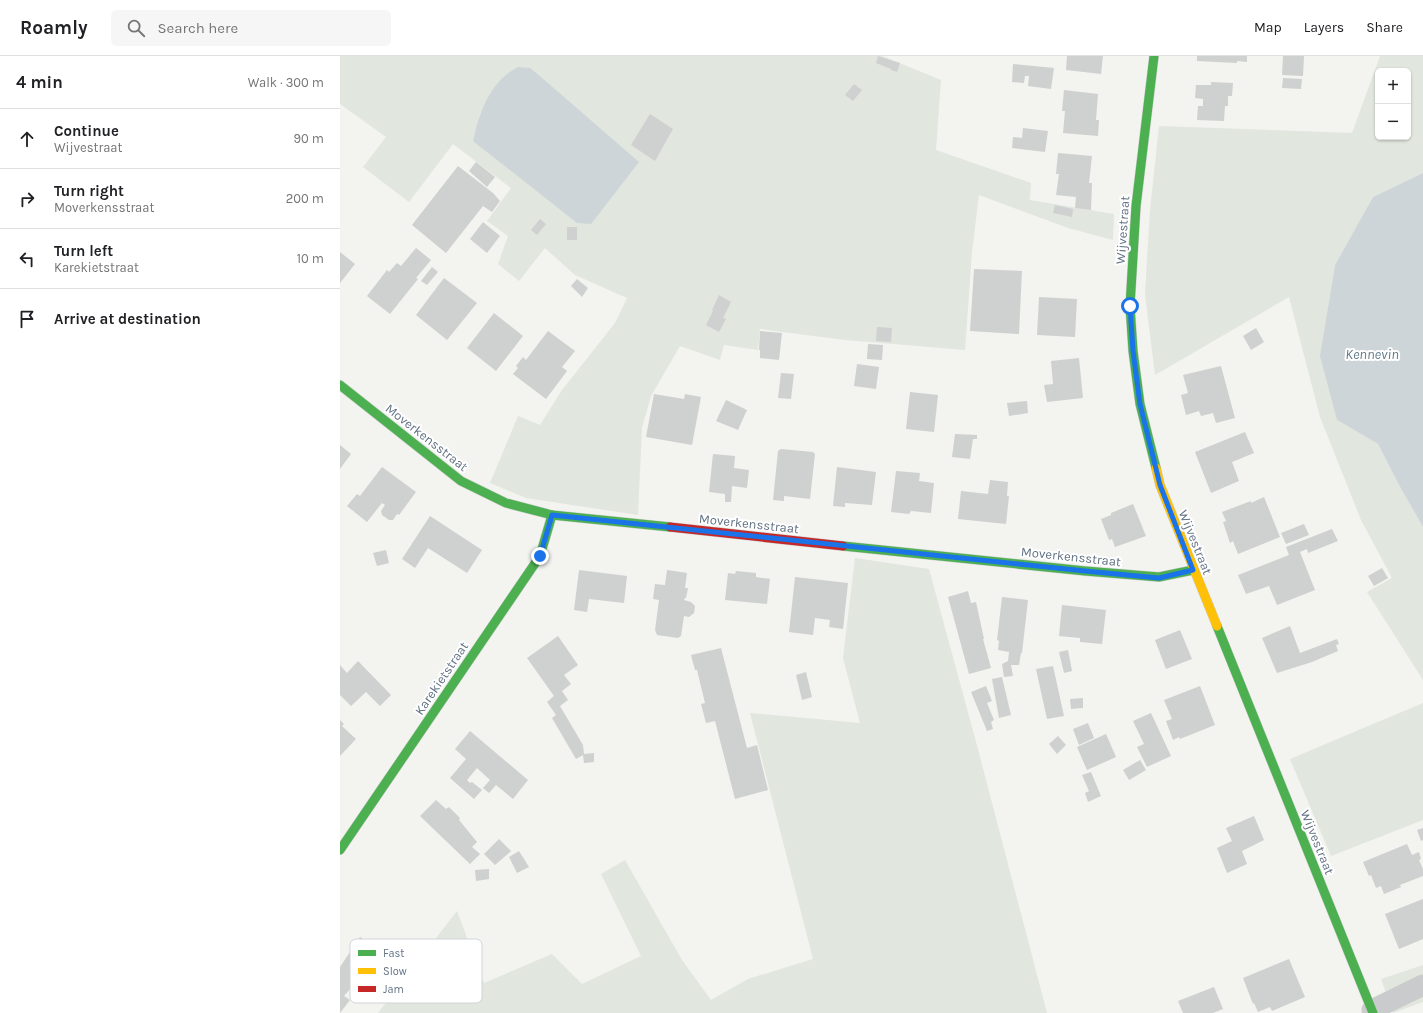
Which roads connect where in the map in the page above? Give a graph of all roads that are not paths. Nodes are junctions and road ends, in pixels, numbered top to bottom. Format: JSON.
{"nodes":[{"id":1,"x":1154,"y":56,"type":"edge"},
{"id":2,"x":340,"y":385,"type":"edge"},
{"id":3,"x":552,"y":515,"type":"junction"},
{"id":4,"x":1193,"y":570,"type":"junction"},
{"id":5,"x":340,"y":850,"type":"edge"},
{"id":6,"x":1423,"y":986,"type":"edge"},
{"id":7,"x":1372,"y":1011,"type":"edge"}],
"edges":[{"from":1,"to":4,"type":"street","name":"Wijvestraat"},
{"from":2,"to":3,"type":"street","name":"Moverkensstraat"},
{"from":3,"to":4,"type":"street","name":"Moverkensstraat"},
{"from":3,"to":5,"type":"street","name":"Karekietstraat"},
{"from":4,"to":7,"type":"street","name":"Wijvestraat"},
{"from":6,"to":7,"type":"street"}]}
